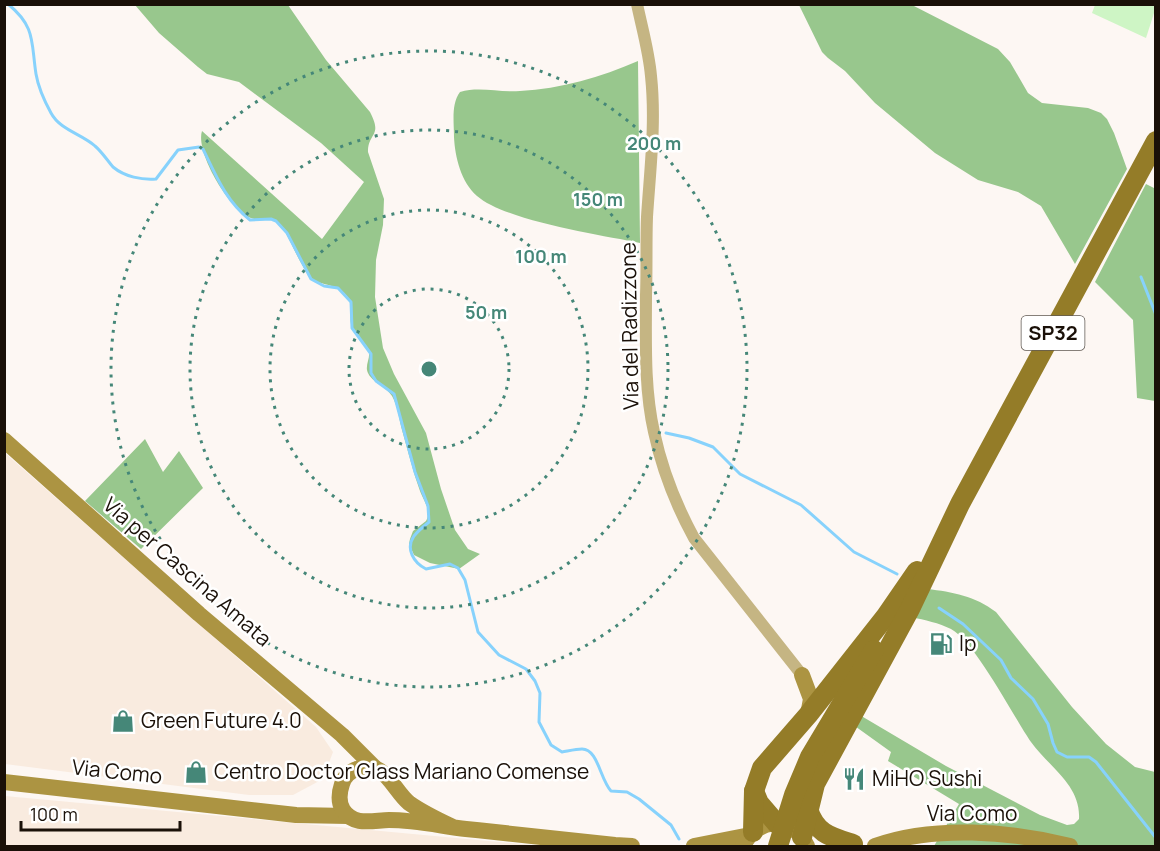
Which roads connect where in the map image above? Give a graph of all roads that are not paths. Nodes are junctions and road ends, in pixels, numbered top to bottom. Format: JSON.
{"nodes":[{"id":1,"x":637,"y":4,"type":"edge"},
{"id":2,"x":1155,"y":141,"type":"edge"},
{"id":3,"x":4,"y":440,"type":"edge"},
{"id":4,"x":950,"y":525,"type":"junction"},
{"id":5,"x":802,"y":675,"type":"junction"},
{"id":6,"x":825,"y":693,"type":"junction"},
{"id":7,"x":808,"y":715,"type":"junction"},
{"id":8,"x":342,"y":735,"type":"junction"},
{"id":9,"x":374,"y":767,"type":"junction"},
{"id":10,"x":349,"y":773,"type":"junction"},
{"id":11,"x":4,"y":782,"type":"edge"},
{"id":12,"x":395,"y":789,"type":"junction"},
{"id":13,"x":754,"y":791,"type":"junction"},
{"id":14,"x":339,"y":794,"type":"junction"},
{"id":15,"x":808,"y":809,"type":"junction"},
{"id":16,"x":296,"y":815,"type":"junction"},
{"id":17,"x":348,"y":816,"type":"junction"},
{"id":18,"x":376,"y":821,"type":"junction"},
{"id":19,"x":777,"y":824,"type":"junction"},
{"id":20,"x":453,"y":827,"type":"junction"},
{"id":21,"x":749,"y":838,"type":"edge"},
{"id":22,"x":805,"y":842,"type":"edge"},
{"id":23,"x":853,"y":844,"type":"junction"},
{"id":24,"x":879,"y":845,"type":"edge"},
{"id":25,"x":621,"y":846,"type":"edge"},
{"id":26,"x":694,"y":846,"type":"edge"},
{"id":27,"x":778,"y":846,"type":"edge"},
{"id":28,"x":1070,"y":846,"type":"edge"}],
"edges":[{"from":1,"to":5,"type":"street","name":"Via del Radizzone"},
{"from":2,"to":4,"type":"main road","number":"SP32"},
{"from":3,"to":8,"type":"main road","name":"Via per Cascina Amata"},
{"from":4,"to":6,"type":"main road"},
{"from":4,"to":15,"type":"main road"},
{"from":4,"to":27,"type":"main road","number":"SP32"},
{"from":5,"to":6,"type":"main road"},
{"from":5,"to":7,"type":"main road"},
{"from":6,"to":7,"type":"main road"},
{"from":7,"to":13,"type":"main road"},
{"from":8,"to":9,"type":"main road","name":"Via per Cascina Amata"},
{"from":8,"to":10,"type":"main road"},
{"from":9,"to":10,"type":"main road"},
{"from":9,"to":12,"type":"main road"},
{"from":10,"to":14,"type":"main road"},
{"from":11,"to":16,"type":"main road","name":"Via Como"},
{"from":12,"to":18,"type":"main road"},
{"from":12,"to":20,"type":"main road"},
{"from":13,"to":19,"type":"main road"},
{"from":13,"to":21,"type":"main road"},
{"from":14,"to":16,"type":"main road","name":"Via Como"},
{"from":14,"to":17,"type":"main road"},
{"from":15,"to":22,"type":"main road"},
{"from":15,"to":23,"type":"main road"},
{"from":16,"to":17,"type":"main road","name":"Via Como"},
{"from":17,"to":18,"type":"main road"},
{"from":18,"to":20,"type":"main road"},
{"from":19,"to":21,"type":"main road"},
{"from":19,"to":22,"type":"main road"},
{"from":20,"to":25,"type":"main road"},
{"from":21,"to":26,"type":"main road"},
{"from":22,"to":23,"type":"main road","name":"Via Como"},
{"from":23,"to":24,"type":"main road","name":"Via Como"},
{"from":24,"to":28,"type":"main road","name":"Via Como"}]}
